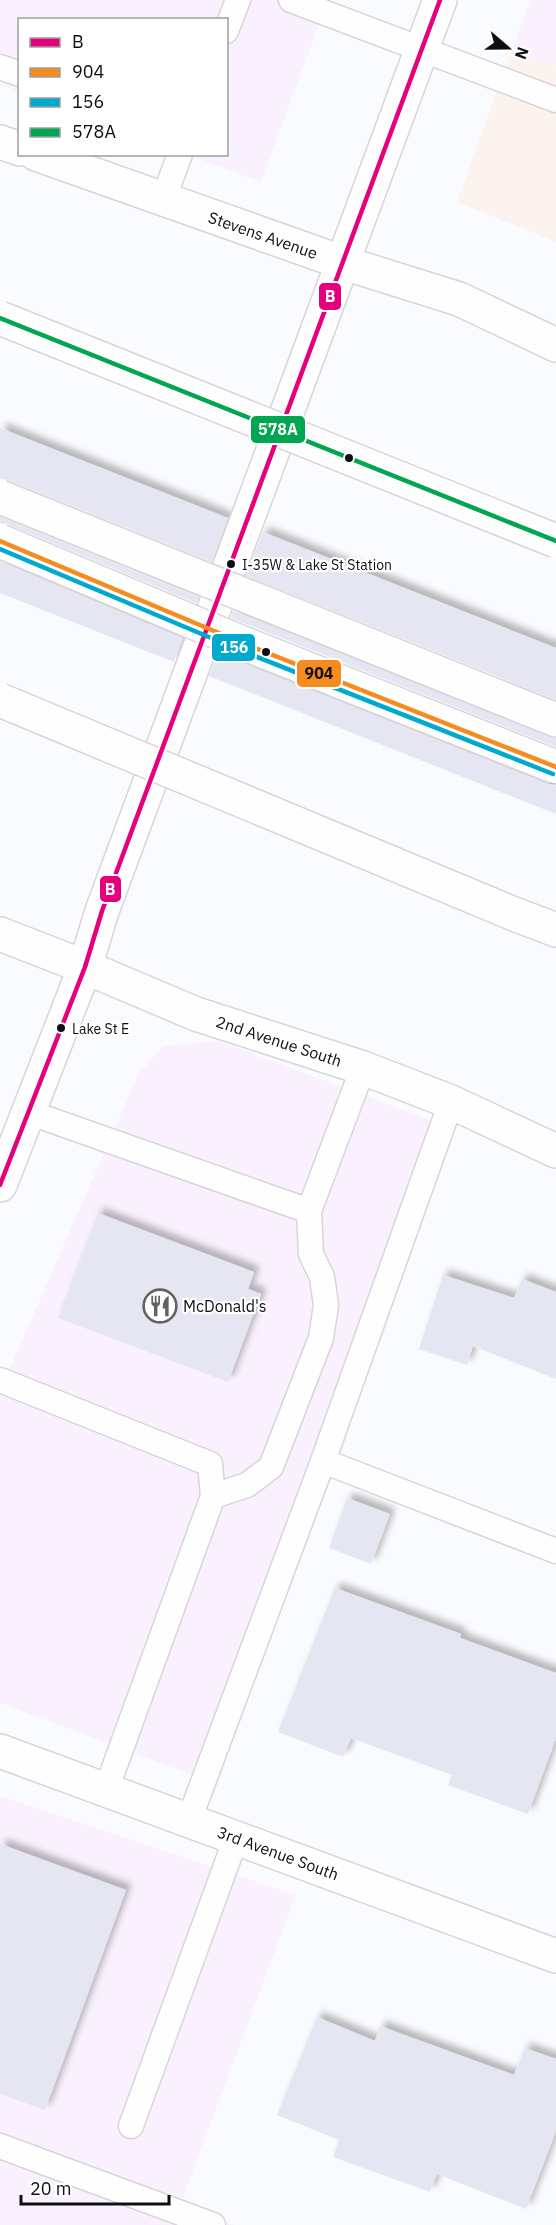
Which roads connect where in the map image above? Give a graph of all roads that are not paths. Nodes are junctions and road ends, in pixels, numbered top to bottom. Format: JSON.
{"nodes":[{"id":1,"x":238,"y":0,"type":"edge"},
{"id":2,"x":291,"y":0,"type":"edge"},
{"id":3,"x":440,"y":0,"type":"edge"},
{"id":4,"x":228,"y":26,"type":"edge"},
{"id":5,"x":421,"y":50,"type":"junction"},
{"id":6,"x":0,"y":67,"type":"edge"},
{"id":7,"x":18,"y":73,"type":"edge"},
{"id":8,"x":556,"y":100,"type":"edge"},
{"id":9,"x":0,"y":142,"type":"edge"},
{"id":10,"x":18,"y":148,"type":"edge"},
{"id":11,"x":42,"y":156,"type":"edge"},
{"id":12,"x":179,"y":156,"type":"edge"},
{"id":13,"x":163,"y":200,"type":"junction"},
{"id":14,"x":344,"y":263,"type":"junction"},
{"id":15,"x":0,"y":318,"type":"edge"},
{"id":16,"x":556,"y":345,"type":"edge"},
{"id":17,"x":0,"y":496,"type":"edge"},
{"id":18,"x":556,"y":541,"type":"edge"},
{"id":19,"x":0,"y":542,"type":"edge"},
{"id":20,"x":0,"y":700,"type":"edge"},
{"id":21,"x":556,"y":720,"type":"edge"},
{"id":22,"x":556,"y":766,"type":"edge"},
{"id":23,"x":556,"y":930,"type":"edge"},
{"id":24,"x":0,"y":934,"type":"edge"},
{"id":25,"x":85,"y":967,"type":"junction"},
{"id":26,"x":363,"y":1068,"type":"junction"},
{"id":27,"x":451,"y":1102,"type":"junction"},
{"id":28,"x":28,"y":1112,"type":"junction"},
{"id":29,"x":556,"y":1151,"type":"edge"},
{"id":30,"x":0,"y":1185,"type":"edge"},
{"id":31,"x":309,"y":1211,"type":"junction"},
{"id":32,"x":0,"y":1380,"type":"edge"},
{"id":33,"x":323,"y":1461,"type":"junction"},
{"id":34,"x":213,"y":1496,"type":"junction"},
{"id":35,"x":556,"y":1551,"type":"edge"},
{"id":36,"x":0,"y":1751,"type":"edge"},
{"id":37,"x":106,"y":1790,"type":"junction"},
{"id":38,"x":189,"y":1820,"type":"junction"},
{"id":39,"x":236,"y":1838,"type":"junction"},
{"id":40,"x":556,"y":1956,"type":"edge"},
{"id":41,"x":131,"y":2126,"type":"dead end"},
{"id":42,"x":0,"y":2146,"type":"edge"},
{"id":43,"x":213,"y":2225,"type":"edge"}],
"edges":[{"from":1,"to":4,"type":"lane"},
{"from":2,"to":5,"type":"lane"},
{"from":3,"to":5,"type":"main road"},
{"from":5,"to":8,"type":"lane"},
{"from":5,"to":14,"type":"main road"},
{"from":6,"to":7,"type":"lane"},
{"from":9,"to":10,"type":"main road"},
{"from":11,"to":13,"type":"main road","name":"Stevens Avenue"},
{"from":12,"to":13,"type":"lane"},
{"from":13,"to":14,"type":"main road","name":"Stevens Avenue"},
{"from":14,"to":16,"type":"main road","name":"Stevens Avenue"},
{"from":14,"to":25,"type":"main road"},
{"from":15,"to":18,"type":"main road","bridge":true},
{"from":17,"to":21,"type":"main road","bridge":true},
{"from":19,"to":22,"type":"main road","bridge":true},
{"from":20,"to":23,"type":"main road","bridge":true},
{"from":24,"to":25,"type":"main road","name":"2nd Avenue South"},
{"from":25,"to":26,"type":"main road","name":"2nd Avenue South"},
{"from":25,"to":28,"type":"main road"},
{"from":26,"to":27,"type":"main road","name":"2nd Avenue South"},
{"from":26,"to":31,"type":"lane"},
{"from":27,"to":29,"type":"main road","name":"2nd Avenue South"},
{"from":27,"to":33,"type":"lane"},
{"from":28,"to":30,"type":"main road"},
{"from":28,"to":31,"type":"lane"},
{"from":31,"to":34,"type":"lane"},
{"from":32,"to":34,"type":"lane"},
{"from":33,"to":35,"type":"lane"},
{"from":33,"to":38,"type":"lane"},
{"from":34,"to":37,"type":"lane"},
{"from":36,"to":37,"type":"main road","name":"3rd Avenue South"},
{"from":37,"to":38,"type":"main road","name":"3rd Avenue South"},
{"from":38,"to":39,"type":"main road","name":"3rd Avenue South"},
{"from":39,"to":40,"type":"main road","name":"3rd Avenue South"},
{"from":39,"to":41,"type":"lane"},
{"from":42,"to":43,"type":"lane"}]}
